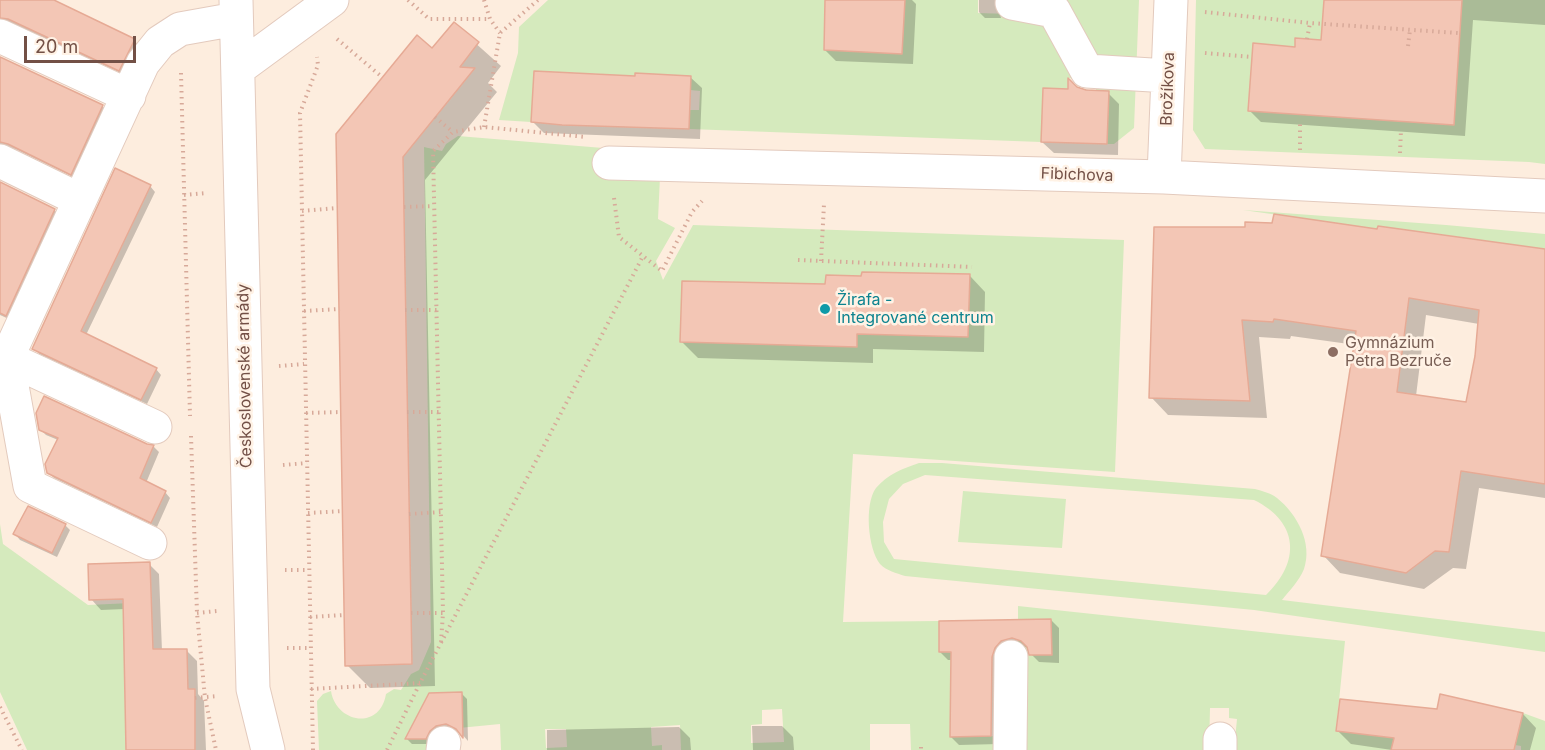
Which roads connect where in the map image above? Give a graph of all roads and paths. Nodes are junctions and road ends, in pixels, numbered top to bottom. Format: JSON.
{"nodes":[{"id":1,"x":332,"y":0,"type":"edge"},
{"id":2,"x":408,"y":0,"type":"edge"},
{"id":3,"x":484,"y":0,"type":"edge"},
{"id":4,"x":538,"y":0,"type":"edge"},
{"id":5,"x":1171,"y":0,"type":"edge"},
{"id":6,"x":1012,"y":3,"type":"dead end"},
{"id":7,"x":236,"y":10,"type":"edge"},
{"id":8,"x":1204,"y":12,"type":"dead end"},
{"id":9,"x":490,"y":19,"type":"junction"},
{"id":10,"x":1310,"y":23,"type":"junction"},
{"id":11,"x":180,"y":29,"type":"junction"},
{"id":12,"x":1410,"y":30,"type":"junction"},
{"id":13,"x":330,"y":32,"type":"dead end"},
{"id":14,"x":500,"y":33,"type":"junction"},
{"id":15,"x":1458,"y":33,"type":"dead end"},
{"id":16,"x":0,"y":36,"type":"edge"},
{"id":17,"x":1307,"y":39,"type":"dead end"},
{"id":18,"x":1408,"y":46,"type":"dead end"},
{"id":19,"x":1202,"y":53,"type":"dead end"},
{"id":20,"x":316,"y":55,"type":"dead end"},
{"id":21,"x":1252,"y":57,"type":"dead end"},
{"id":22,"x":238,"y":69,"type":"junction"},
{"id":23,"x":1168,"y":76,"type":"junction"},
{"id":24,"x":382,"y":77,"type":"dead end"},
{"id":25,"x":129,"y":96,"type":"junction"},
{"id":26,"x":435,"y":117,"type":"dead end"},
{"id":27,"x":1300,"y":123,"type":"dead end"},
{"id":28,"x":484,"y":127,"type":"junction"},
{"id":29,"x":1401,"y":130,"type":"dead end"},
{"id":30,"x":453,"y":132,"type":"junction"},
{"id":31,"x":601,"y":150,"type":"joint"},
{"id":32,"x":1300,"y":153,"type":"dead end"},
{"id":33,"x":1399,"y":157,"type":"dead end"},
{"id":34,"x":0,"y":161,"type":"edge"},
{"id":35,"x":1164,"y":177,"type":"junction"},
{"id":36,"x":825,"y":194,"type":"dead end"},
{"id":37,"x":1545,"y":196,"type":"edge"},
{"id":38,"x":80,"y":200,"type":"junction"},
{"id":39,"x":434,"y":206,"type":"junction"},
{"id":40,"x":404,"y":207,"type":"dead end"},
{"id":41,"x":338,"y":208,"type":"dead end"},
{"id":42,"x":302,"y":211,"type":"junction"},
{"id":43,"x":642,"y":258,"type":"dead end"},
{"id":44,"x":798,"y":260,"type":"dead end"},
{"id":45,"x":821,"y":261,"type":"junction"},
{"id":46,"x":972,"y":267,"type":"dead end"},
{"id":47,"x":340,"y":309,"type":"dead end"},
{"id":48,"x":405,"y":310,"type":"dead end"},
{"id":49,"x":436,"y":310,"type":"junction"},
{"id":50,"x":304,"y":311,"type":"junction"},
{"id":51,"x":7,"y":358,"type":"junction"},
{"id":52,"x":341,"y":412,"type":"dead end"},
{"id":53,"x":407,"y":412,"type":"dead end"},
{"id":54,"x":439,"y":412,"type":"junction"},
{"id":55,"x":306,"y":413,"type":"junction"},
{"id":56,"x":191,"y":422,"type":"dead end"},
{"id":57,"x":155,"y":427,"type":"dead end"},
{"id":58,"x":191,"y":434,"type":"dead end"},
{"id":59,"x":343,"y":511,"type":"dead end"},
{"id":60,"x":441,"y":512,"type":"junction"},
{"id":61,"x":308,"y":513,"type":"junction"},
{"id":62,"x":409,"y":514,"type":"dead end"},
{"id":63,"x":150,"y":543,"type":"dead end"},
{"id":64,"x":411,"y":613,"type":"dead end"},
{"id":65,"x":443,"y":613,"type":"junction"},
{"id":66,"x":344,"y":615,"type":"dead end"},
{"id":67,"x":310,"y":617,"type":"junction"},
{"id":68,"x":441,"y":642,"type":"junction"},
{"id":69,"x":1011,"y":657,"type":"dead end"},
{"id":70,"x":420,"y":683,"type":"junction"},
{"id":71,"x":311,"y":689,"type":"junction"},
{"id":72,"x":0,"y":707,"type":"edge"},
{"id":73,"x":22,"y":750,"type":"edge"},
{"id":74,"x":216,"y":750,"type":"edge"},
{"id":75,"x":268,"y":750,"type":"edge"},
{"id":76,"x":313,"y":750,"type":"edge"},
{"id":77,"x":387,"y":750,"type":"edge"},
{"id":78,"x":1010,"y":750,"type":"edge"}],
"edges":[{"from":1,"to":22,"type":"street"},
{"from":2,"to":9,"type":"path"},
{"from":3,"to":9,"type":"path"},
{"from":4,"to":14,"type":"path"},
{"from":5,"to":23,"type":"street","name":"Brožíkova"},
{"from":6,"to":23,"type":"street"},
{"from":7,"to":11,"type":"street"},
{"from":7,"to":22,"type":"street","name":"Československé armády"},
{"from":8,"to":10,"type":"path"},
{"from":9,"to":14,"type":"path"},
{"from":10,"to":12,"type":"path"},
{"from":10,"to":17,"type":"path"},
{"from":11,"to":25,"type":"street"},
{"from":11,"to":56,"type":"path"},
{"from":12,"to":15,"type":"path"},
{"from":12,"to":18,"type":"path"},
{"from":13,"to":24,"type":"path"},
{"from":14,"to":28,"type":"path"},
{"from":16,"to":25,"type":"street"},
{"from":19,"to":21,"type":"path"},
{"from":20,"to":42,"type":"path"},
{"from":22,"to":75,"type":"street","name":"Československé armády"},
{"from":23,"to":35,"type":"street","name":"Brožíkova"},
{"from":25,"to":38,"type":"street"},
{"from":26,"to":30,"type":"path"},
{"from":27,"to":32,"type":"path"},
{"from":28,"to":30,"type":"path"},
{"from":28,"to":31,"type":"path"},
{"from":29,"to":33,"type":"path"},
{"from":30,"to":39,"type":"path"},
{"from":31,"to":35,"type":"street","name":"Fibichova"},
{"from":34,"to":38,"type":"street"},
{"from":35,"to":37,"type":"street","name":"Fibichova"},
{"from":36,"to":45,"type":"path"},
{"from":38,"to":51,"type":"street"},
{"from":39,"to":40,"type":"path"},
{"from":39,"to":49,"type":"path"},
{"from":41,"to":42,"type":"path"},
{"from":42,"to":50,"type":"path"},
{"from":43,"to":68,"type":"path"},
{"from":44,"to":45,"type":"path"},
{"from":45,"to":46,"type":"path"},
{"from":47,"to":50,"type":"path"},
{"from":48,"to":49,"type":"path"},
{"from":49,"to":54,"type":"path"},
{"from":50,"to":55,"type":"path"},
{"from":51,"to":57,"type":"street"},
{"from":51,"to":63,"type":"street"},
{"from":52,"to":55,"type":"path"},
{"from":53,"to":54,"type":"path"},
{"from":54,"to":60,"type":"path"},
{"from":55,"to":61,"type":"path"},
{"from":58,"to":74,"type":"path"},
{"from":59,"to":61,"type":"path"},
{"from":60,"to":62,"type":"path"},
{"from":60,"to":65,"type":"path"},
{"from":61,"to":67,"type":"path"},
{"from":64,"to":65,"type":"path"},
{"from":65,"to":68,"type":"path"},
{"from":66,"to":67,"type":"path"},
{"from":67,"to":71,"type":"path"},
{"from":68,"to":70,"type":"path"},
{"from":69,"to":78,"type":"street"},
{"from":70,"to":71,"type":"path"},
{"from":70,"to":77,"type":"path"},
{"from":71,"to":76,"type":"path"},
{"from":72,"to":73,"type":"path"}]}
